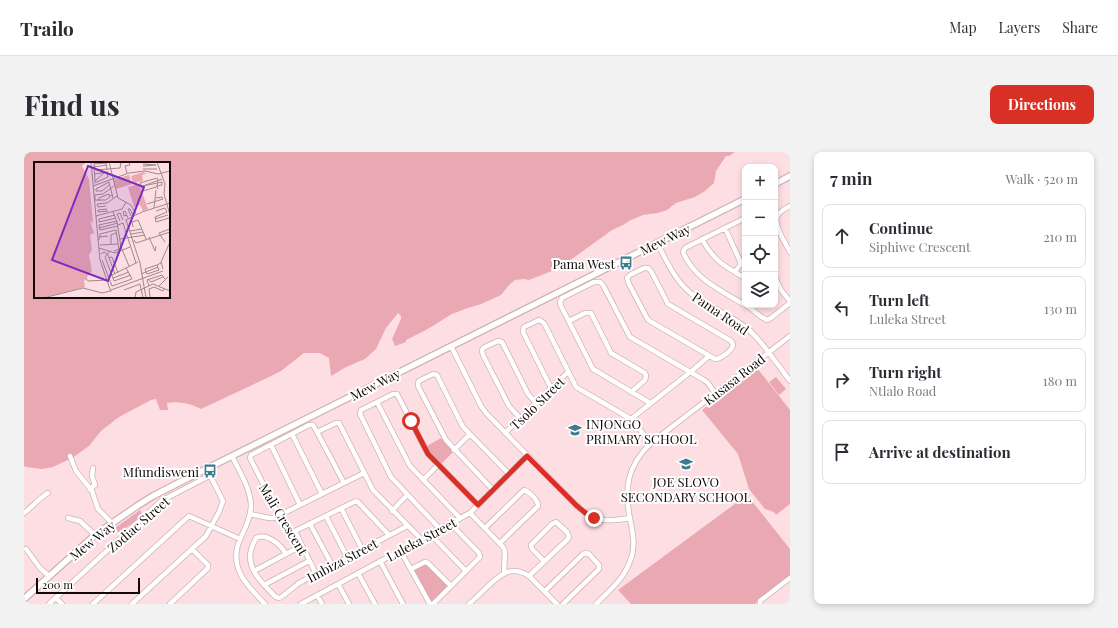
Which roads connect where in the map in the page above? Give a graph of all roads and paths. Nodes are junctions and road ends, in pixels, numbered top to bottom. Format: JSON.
{"nodes":[{"id":1,"x":790,"y":176,"type":"edge"},
{"id":2,"x":778,"y":182,"type":"edge"},
{"id":3,"x":743,"y":200,"type":"edge"},
{"id":4,"x":790,"y":206,"type":"edge"},
{"id":5,"x":778,"y":215,"type":"edge"},
{"id":6,"x":742,"y":219,"type":"edge"},
{"id":7,"x":778,"y":227,"type":"edge"},
{"id":8,"x":724,"y":228,"type":"junction"},
{"id":9,"x":702,"y":239,"type":"junction"},
{"id":10,"x":658,"y":243,"type":"junction"},
{"id":11,"x":790,"y":252,"type":"edge"},
{"id":12,"x":735,"y":272,"type":"junction"},
{"id":13,"x":742,"y":276,"type":"edge"},
{"id":14,"x":778,"y":286,"type":"edge"},
{"id":15,"x":790,"y":302,"type":"edge"},
{"id":16,"x":742,"y":303,"type":"edge"},
{"id":17,"x":750,"y":308,"type":"edge"},
{"id":18,"x":569,"y":322,"type":"junction"},
{"id":19,"x":790,"y":336,"type":"edge"},
{"id":20,"x":451,"y":346,"type":"junction"},
{"id":21,"x":768,"y":353,"type":"junction"},
{"id":22,"x":709,"y":356,"type":"junction"},
{"id":23,"x":568,"y":372,"type":"junction"},
{"id":24,"x":689,"y":372,"type":"junction"},
{"id":25,"x":790,"y":381,"type":"edge"},
{"id":26,"x":551,"y":388,"type":"junction"},
{"id":27,"x":631,"y":392,"type":"junction"},
{"id":28,"x":716,"y":393,"type":"junction"},
{"id":29,"x":377,"y":402,"type":"junction"},
{"id":30,"x":536,"y":403,"type":"junction"},
{"id":31,"x":650,"y":403,"type":"junction"},
{"id":32,"x":520,"y":418,"type":"junction"},
{"id":33,"x":631,"y":419,"type":"junction"},
{"id":34,"x":317,"y":432,"type":"junction"},
{"id":35,"x":506,"y":433,"type":"junction"},
{"id":36,"x":292,"y":434,"type":"junction"},
{"id":37,"x":470,"y":434,"type":"junction"},
{"id":38,"x":651,"y":443,"type":"junction"},
{"id":39,"x":270,"y":445,"type":"junction"},
{"id":40,"x":454,"y":450,"type":"junction"},
{"id":41,"x":70,"y":456,"type":"dead end"},
{"id":42,"x":232,"y":456,"type":"junction"},
{"id":43,"x":527,"y":456,"type":"junction"},
{"id":44,"x":438,"y":465,"type":"junction"},
{"id":45,"x":93,"y":468,"type":"dead end"},
{"id":46,"x":364,"y":473,"type":"junction"},
{"id":47,"x":509,"y":474,"type":"junction"},
{"id":48,"x":423,"y":480,"type":"junction"},
{"id":49,"x":344,"y":483,"type":"junction"},
{"id":50,"x":90,"y":489,"type":"junction"},
{"id":51,"x":493,"y":490,"type":"junction"},
{"id":52,"x":48,"y":493,"type":"dead end"},
{"id":53,"x":322,"y":494,"type":"junction"},
{"id":54,"x":408,"y":495,"type":"junction"},
{"id":55,"x":300,"y":505,"type":"junction"},
{"id":56,"x":478,"y":505,"type":"junction"},
{"id":57,"x":341,"y":508,"type":"junction"},
{"id":58,"x":392,"y":511,"type":"junction"},
{"id":59,"x":470,"y":512,"type":"junction"},
{"id":60,"x":24,"y":513,"type":"edge"},
{"id":61,"x":250,"y":514,"type":"junction"},
{"id":62,"x":279,"y":515,"type":"junction"},
{"id":63,"x":326,"y":516,"type":"junction"},
{"id":64,"x":68,"y":518,"type":"dead end"},
{"id":65,"x":460,"y":518,"type":"junction"},
{"id":66,"x":630,"y":518,"type":"junction"},
{"id":67,"x":112,"y":523,"type":"junction"},
{"id":68,"x":450,"y":523,"type":"junction"},
{"id":69,"x":310,"y":524,"type":"junction"},
{"id":70,"x":212,"y":526,"type":"junction"},
{"id":71,"x":407,"y":526,"type":"junction"},
{"id":72,"x":485,"y":528,"type":"junction"},
{"id":73,"x":440,"y":529,"type":"junction"},
{"id":74,"x":295,"y":531,"type":"junction"},
{"id":75,"x":430,"y":534,"type":"junction"},
{"id":76,"x":95,"y":535,"type":"junction"},
{"id":77,"x":389,"y":535,"type":"junction"},
{"id":78,"x":240,"y":539,"type":"junction"},
{"id":79,"x":421,"y":539,"type":"junction"},
{"id":80,"x":500,"y":543,"type":"junction"},
{"id":81,"x":301,"y":546,"type":"junction"},
{"id":82,"x":192,"y":548,"type":"junction"},
{"id":83,"x":26,"y":549,"type":"dead end"},
{"id":84,"x":362,"y":549,"type":"junction"},
{"id":85,"x":400,"y":550,"type":"junction"},
{"id":86,"x":286,"y":554,"type":"junction"},
{"id":87,"x":347,"y":557,"type":"junction"},
{"id":88,"x":309,"y":561,"type":"junction"},
{"id":89,"x":544,"y":561,"type":"junction"},
{"id":90,"x":380,"y":562,"type":"junction"},
{"id":91,"x":332,"y":566,"type":"junction"},
{"id":92,"x":411,"y":569,"type":"junction"},
{"id":93,"x":254,"y":571,"type":"junction"},
{"id":94,"x":466,"y":571,"type":"junction"},
{"id":95,"x":358,"y":573,"type":"junction"},
{"id":96,"x":504,"y":573,"type":"junction"},
{"id":97,"x":316,"y":574,"type":"junction"},
{"id":98,"x":49,"y":576,"type":"junction"},
{"id":99,"x":529,"y":576,"type":"junction"},
{"id":100,"x":790,"y":578,"type":"edge"},
{"id":101,"x":264,"y":584,"type":"junction"},
{"id":102,"x":338,"y":584,"type":"junction"},
{"id":103,"x":451,"y":586,"type":"junction"},
{"id":104,"x":545,"y":591,"type":"junction"},
{"id":105,"x":317,"y":595,"type":"junction"},
{"id":106,"x":25,"y":596,"type":"edge"},
{"id":107,"x":56,"y":598,"type":"junction"},
{"id":108,"x":49,"y":604,"type":"edge"},
{"id":109,"x":62,"y":604,"type":"edge"},
{"id":110,"x":93,"y":604,"type":"edge"},
{"id":111,"x":132,"y":604,"type":"edge"},
{"id":112,"x":170,"y":604,"type":"edge"},
{"id":113,"x":265,"y":604,"type":"edge"},
{"id":114,"x":301,"y":604,"type":"edge"},
{"id":115,"x":322,"y":604,"type":"edge"},
{"id":116,"x":349,"y":604,"type":"edge"},
{"id":117,"x":375,"y":604,"type":"edge"},
{"id":118,"x":403,"y":604,"type":"edge"},
{"id":119,"x":431,"y":604,"type":"edge"},
{"id":120,"x":470,"y":604,"type":"edge"},
{"id":121,"x":557,"y":604,"type":"edge"},
{"id":122,"x":563,"y":604,"type":"edge"},
{"id":123,"x":596,"y":604,"type":"edge"},
{"id":124,"x":760,"y":604,"type":"edge"}],
"edges":[{"from":1,"to":2,"type":"main road"},
{"from":3,"to":10,"type":"main road","name":"Mew Way"},
{"from":4,"to":5,"type":"street"},
{"from":6,"to":8,"type":"street"},
{"from":7,"to":11,"type":"street"},
{"from":8,"to":9,"type":"street"},
{"from":8,"to":12,"type":"street"},
{"from":9,"to":12,"type":"street"},
{"from":9,"to":16,"type":"street"},
{"from":10,"to":20,"type":"main road","name":"Mew Way"},
{"from":10,"to":21,"type":"street","name":"Pama Road"},
{"from":12,"to":13,"type":"street"},
{"from":14,"to":15,"type":"street"},
{"from":15,"to":17,"type":"street"},
{"from":18,"to":24,"type":"street"},
{"from":18,"to":27,"type":"street"},
{"from":18,"to":27,"type":"street"},
{"from":19,"to":21,"type":"street","name":"Kusasa Road"},
{"from":20,"to":35,"type":"street"},
{"from":20,"to":42,"type":"main road","name":"Mew Way"},
{"from":21,"to":25,"type":"street","name":"Pama Road"},
{"from":21,"to":28,"type":"street","name":"Kusasa Road"},
{"from":22,"to":22,"type":"street"},
{"from":22,"to":24,"type":"street"},
{"from":23,"to":26,"type":"street","name":"Tsolo Street"},
{"from":23,"to":26,"type":"street"},
{"from":23,"to":33,"type":"street"},
{"from":24,"to":28,"type":"street"},
{"from":24,"to":31,"type":"street"},
{"from":26,"to":30,"type":"street","name":"Tsolo Street"},
{"from":27,"to":31,"type":"street"},
{"from":28,"to":38,"type":"street","name":"Kusasa Road"},
{"from":29,"to":44,"type":"street"},
{"from":29,"to":48,"type":"street"},
{"from":29,"to":54,"type":"street"},
{"from":30,"to":32,"type":"street","name":"Tsolo Street"},
{"from":30,"to":32,"type":"street"},
{"from":31,"to":33,"type":"street"},
{"from":32,"to":35,"type":"street","name":"Tsolo Street"},
{"from":33,"to":38,"type":"street"},
{"from":34,"to":36,"type":"street","name":"Mali Crescent"},
{"from":34,"to":46,"type":"street"},
{"from":34,"to":49,"type":"street"},
{"from":35,"to":43,"type":"street"},
{"from":36,"to":39,"type":"street","name":"Mali Crescent"},
{"from":36,"to":53,"type":"street"},
{"from":37,"to":40,"type":"street"},
{"from":37,"to":40,"type":"street"},
{"from":37,"to":47,"type":"street"},
{"from":38,"to":66,"type":"street","name":"Kusasa Road"},
{"from":39,"to":55,"type":"street"},
{"from":39,"to":62,"type":"street","name":"Mali Crescent"},
{"from":40,"to":51,"type":"street"},
{"from":41,"to":50,"type":"street"},
{"from":42,"to":61,"type":"street"},
{"from":42,"to":67,"type":"main road","name":"Mew Way"},
{"from":43,"to":47,"type":"street","name":"Luleka Street"},
{"from":43,"to":66,"type":"street"},
{"from":44,"to":48,"type":"street"},
{"from":44,"to":56,"type":"street"},
{"from":45,"to":50,"type":"street"},
{"from":46,"to":49,"type":"street"},
{"from":46,"to":58,"type":"street"},
{"from":47,"to":51,"type":"street","name":"Luleka Street"},
{"from":48,"to":65,"type":"street"},
{"from":49,"to":53,"type":"street"},
{"from":50,"to":67,"type":"street"},
{"from":51,"to":56,"type":"street","name":"Luleka Street"},
{"from":52,"to":60,"type":"street"},
{"from":53,"to":55,"type":"street"},
{"from":54,"to":58,"type":"street"},
{"from":54,"to":73,"type":"street"},
{"from":55,"to":62,"type":"street"},
{"from":56,"to":59,"type":"street","name":"Luleka Street"},
{"from":57,"to":63,"type":"street"},
{"from":57,"to":77,"type":"street"},
{"from":57,"to":84,"type":"street"},
{"from":58,"to":71,"type":"street"},
{"from":59,"to":65,"type":"street","name":"Luleka Street"},
{"from":59,"to":72,"type":"street"},
{"from":61,"to":62,"type":"street"},
{"from":61,"to":78,"type":"street"},
{"from":62,"to":74,"type":"street","name":"Mali Crescent"},
{"from":63,"to":69,"type":"street"},
{"from":63,"to":87,"type":"street"},
{"from":64,"to":76,"type":"street"},
{"from":65,"to":68,"type":"street","name":"Luleka Street"},
{"from":66,"to":123,"type":"street","name":"Kusasa Road"},
{"from":67,"to":76,"type":"main road","name":"Mew Way"},
{"from":68,"to":73,"type":"street","name":"Luleka Street"},
{"from":68,"to":94,"type":"street"},
{"from":69,"to":74,"type":"street"},
{"from":69,"to":91,"type":"street"},
{"from":70,"to":78,"type":"street"},
{"from":70,"to":82,"type":"street"},
{"from":70,"to":107,"type":"street","name":"Zodiac Street"},
{"from":70,"to":110,"type":"street"},
{"from":71,"to":77,"type":"street","name":"Imbiza Street"},
{"from":71,"to":79,"type":"street"},
{"from":72,"to":80,"type":"street"},
{"from":72,"to":80,"type":"street"},
{"from":73,"to":75,"type":"street","name":"Luleka Street"},
{"from":74,"to":81,"type":"street","name":"Mali Crescent"},
{"from":75,"to":79,"type":"street","name":"Luleka Street"},
{"from":75,"to":94,"type":"street"},
{"from":76,"to":98,"type":"main road","name":"Mew Way"},
{"from":77,"to":84,"type":"street","name":"Imbiza Street"},
{"from":78,"to":113,"type":"street"},
{"from":79,"to":85,"type":"street","name":"Luleka Street"},
{"from":80,"to":96,"type":"street"},
{"from":81,"to":86,"type":"street"},
{"from":81,"to":88,"type":"street","name":"Mali Crescent"},
{"from":82,"to":111,"type":"street"},
{"from":82,"to":112,"type":"street"},
{"from":83,"to":98,"type":"street"},
{"from":84,"to":87,"type":"street","name":"Imbiza Street"},
{"from":85,"to":90,"type":"street","name":"Luleka Street"},
{"from":85,"to":92,"type":"street"},
{"from":86,"to":93,"type":"street"},
{"from":86,"to":93,"type":"street"},
{"from":87,"to":91,"type":"street","name":"Imbiza Street"},
{"from":88,"to":97,"type":"street","name":"Mali Crescent"},
{"from":88,"to":101,"type":"street"},
{"from":89,"to":89,"type":"street"},
{"from":89,"to":99,"type":"street"},
{"from":90,"to":95,"type":"street","name":"Luleka Street"},
{"from":90,"to":118,"type":"street"},
{"from":91,"to":97,"type":"street","name":"Imbiza Street"},
{"from":92,"to":103,"type":"street"},
{"from":92,"to":119,"type":"street"},
{"from":93,"to":101,"type":"street"},
{"from":94,"to":103,"type":"street"},
{"from":95,"to":102,"type":"street","name":"Luleka Street"},
{"from":95,"to":117,"type":"street"},
{"from":96,"to":99,"type":"street"},
{"from":96,"to":120,"type":"street"},
{"from":97,"to":101,"type":"street","name":"Imbiza Street"},
{"from":98,"to":106,"type":"main road","name":"Mew Way"},
{"from":99,"to":104,"type":"street"},
{"from":100,"to":124,"type":"street"},
{"from":102,"to":105,"type":"street","name":"Luleka Street"},
{"from":102,"to":116,"type":"street"},
{"from":103,"to":119,"type":"street"},
{"from":104,"to":121,"type":"street"},
{"from":104,"to":122,"type":"street"},
{"from":105,"to":114,"type":"street","name":"Luleka Street"},
{"from":105,"to":115,"type":"street"},
{"from":107,"to":108,"type":"street","name":"Zodiac Street"},
{"from":107,"to":109,"type":"street"}]}
